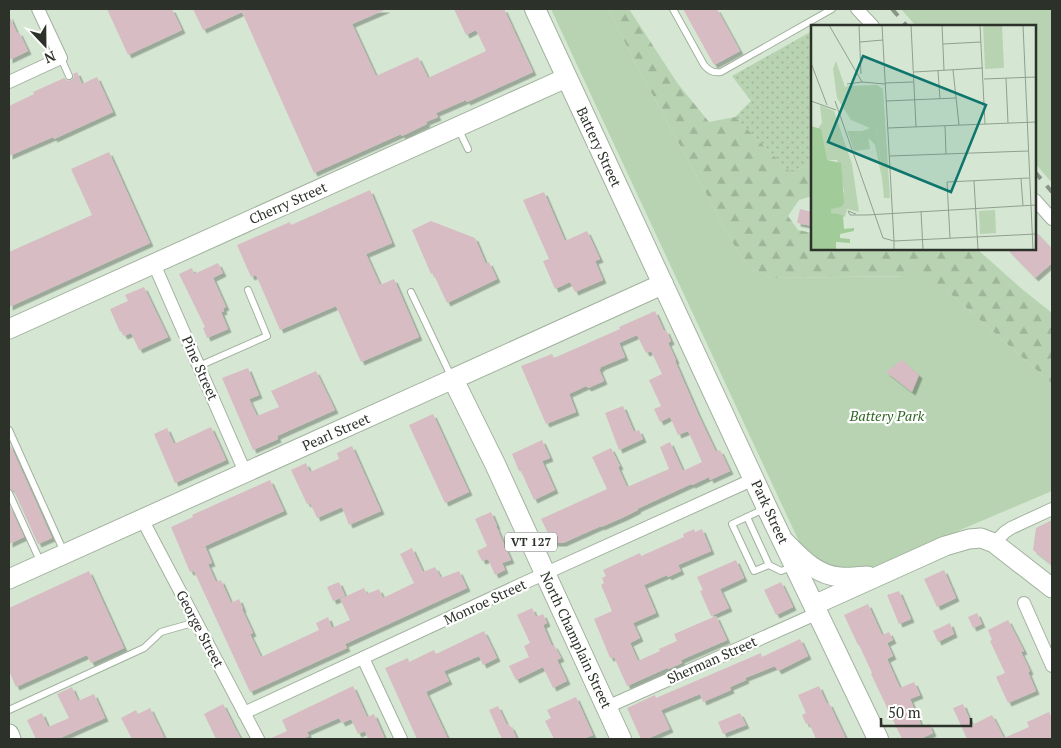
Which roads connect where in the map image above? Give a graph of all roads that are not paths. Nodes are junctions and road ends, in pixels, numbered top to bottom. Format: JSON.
{"nodes":[{"id":1,"x":38,"y":9,"type":"edge"},
{"id":2,"x":535,"y":9,"type":"edge"},
{"id":3,"x":673,"y":9,"type":"edge"},
{"id":4,"x":832,"y":9,"type":"edge"},
{"id":5,"x":857,"y":9,"type":"edge"},
{"id":6,"x":872,"y":25,"type":"edge"},
{"id":7,"x":61,"y":58,"type":"junction"},
{"id":8,"x":69,"y":76,"type":"dead end"},
{"id":9,"x":566,"y":78,"type":"junction"},
{"id":10,"x":9,"y":82,"type":"edge"},
{"id":11,"x":458,"y":127,"type":"junction"},
{"id":12,"x":468,"y":150,"type":"dead end"},
{"id":13,"x":1036,"y":201,"type":"edge"},
{"id":14,"x":1052,"y":219,"type":"edge"},
{"id":15,"x":154,"y":264,"type":"junction"},
{"id":16,"x":663,"y":284,"type":"junction"},
{"id":17,"x":248,"y":290,"type":"dead end"},
{"id":18,"x":411,"y":292,"type":"dead end"},
{"id":19,"x":9,"y":329,"type":"edge"},
{"id":20,"x":199,"y":366,"type":"junction"},
{"id":21,"x":453,"y":379,"type":"junction"},
{"id":22,"x":9,"y":430,"type":"edge"},
{"id":23,"x":246,"y":472,"type":"junction"},
{"id":24,"x":754,"y":479,"type":"junction"},
{"id":25,"x":9,"y":493,"type":"edge"},
{"id":26,"x":767,"y":508,"type":"junction"},
{"id":27,"x":1052,"y":509,"type":"edge"},
{"id":28,"x":747,"y":517,"type":"junction"},
{"id":29,"x":142,"y":519,"type":"junction"},
{"id":30,"x":782,"y":539,"type":"junction"},
{"id":31,"x":994,"y":543,"type":"junction"},
{"id":32,"x":65,"y":554,"type":"junction"},
{"id":33,"x":42,"y":564,"type":"junction"},
{"id":34,"x":769,"y":565,"type":"junction"},
{"id":35,"x":795,"y":566,"type":"junction"},
{"id":36,"x":546,"y":574,"type":"junction"},
{"id":37,"x":877,"y":576,"type":"junction"},
{"id":38,"x":9,"y":579,"type":"edge"},
{"id":39,"x":1052,"y":588,"type":"edge"},
{"id":40,"x":1024,"y":603,"type":"dead end"},
{"id":41,"x":816,"y":609,"type":"junction"},
{"id":42,"x":196,"y":622,"type":"junction"},
{"id":43,"x":363,"y":658,"type":"junction"},
{"id":44,"x":1052,"y":666,"type":"edge"},
{"id":45,"x":607,"y":707,"type":"junction"},
{"id":46,"x":9,"y":710,"type":"edge"},
{"id":47,"x":244,"y":713,"type":"junction"},
{"id":48,"x":9,"y":734,"type":"edge"},
{"id":49,"x":11,"y":739,"type":"edge"},
{"id":50,"x":258,"y":739,"type":"edge"},
{"id":51,"x":401,"y":739,"type":"edge"},
{"id":52,"x":621,"y":739,"type":"edge"},
{"id":53,"x":878,"y":739,"type":"edge"}],
"edges":[{"from":1,"to":7,"type":"street"},
{"from":2,"to":9,"type":"main road","name":"Battery Street"},
{"from":3,"to":4,"type":"lane"},
{"from":5,"to":6,"type":"street"},
{"from":7,"to":8,"type":"lane"},
{"from":7,"to":10,"type":"street"},
{"from":9,"to":11,"type":"main road","name":"Cherry Street"},
{"from":9,"to":16,"type":"main road","name":"Battery Street"},
{"from":11,"to":12,"type":"lane"},
{"from":11,"to":15,"type":"main road","name":"Cherry Street"},
{"from":13,"to":14,"type":"street"},
{"from":15,"to":19,"type":"main road","name":"Cherry Street"},
{"from":15,"to":20,"type":"street","name":"Pine Street"},
{"from":16,"to":21,"type":"main road","name":"Pearl Street"},
{"from":16,"to":24,"type":"main road","name":"Park Street"},
{"from":17,"to":20,"type":"lane"},
{"from":18,"to":21,"type":"lane"},
{"from":20,"to":23,"type":"street","name":"Pine Street"},
{"from":21,"to":23,"type":"main road","name":"Pearl Street"},
{"from":21,"to":36,"type":"main road","name":"North Champlain Street","number":"VT 127"},
{"from":22,"to":32,"type":"lane"},
{"from":23,"to":29,"type":"main road","name":"Pearl Street"},
{"from":24,"to":26,"type":"main road","name":"Park Street"},
{"from":24,"to":36,"type":"street","name":"Monroe Street"},
{"from":25,"to":33,"type":"lane"},
{"from":26,"to":28,"type":"lane"},
{"from":26,"to":30,"type":"main road","name":"Park Street"},
{"from":27,"to":31,"type":"street"},
{"from":28,"to":34,"type":"lane"},
{"from":28,"to":34,"type":"lane"},
{"from":29,"to":32,"type":"main road","name":"Pearl Street"},
{"from":29,"to":42,"type":"street","name":"George Street"},
{"from":30,"to":35,"type":"main road","name":"Park Street"},
{"from":30,"to":37,"type":"main road","name":"Sherman Street"},
{"from":31,"to":37,"type":"main road","name":"Sherman Street"},
{"from":31,"to":39,"type":"main road"},
{"from":32,"to":33,"type":"main road","name":"Pearl Street"},
{"from":33,"to":38,"type":"main road","name":"Pearl Street"},
{"from":34,"to":35,"type":"lane"},
{"from":35,"to":41,"type":"main road","name":"Park Street"},
{"from":36,"to":43,"type":"street","name":"Monroe Street"},
{"from":36,"to":45,"type":"main road","name":"North Champlain Street","number":"VT 127"},
{"from":37,"to":41,"type":"main road","name":"Sherman Street"},
{"from":40,"to":44,"type":"street"},
{"from":41,"to":45,"type":"street","name":"Sherman Street"},
{"from":41,"to":53,"type":"main road","name":"Park Street"},
{"from":42,"to":46,"type":"lane"},
{"from":42,"to":47,"type":"street","name":"George Street"},
{"from":43,"to":47,"type":"street","name":"Monroe Street"},
{"from":43,"to":51,"type":"street"},
{"from":45,"to":52,"type":"main road","name":"North Champlain Street","number":"VT 127"},
{"from":47,"to":50,"type":"street","name":"George Street"},
{"from":48,"to":49,"type":"main road"}]}
